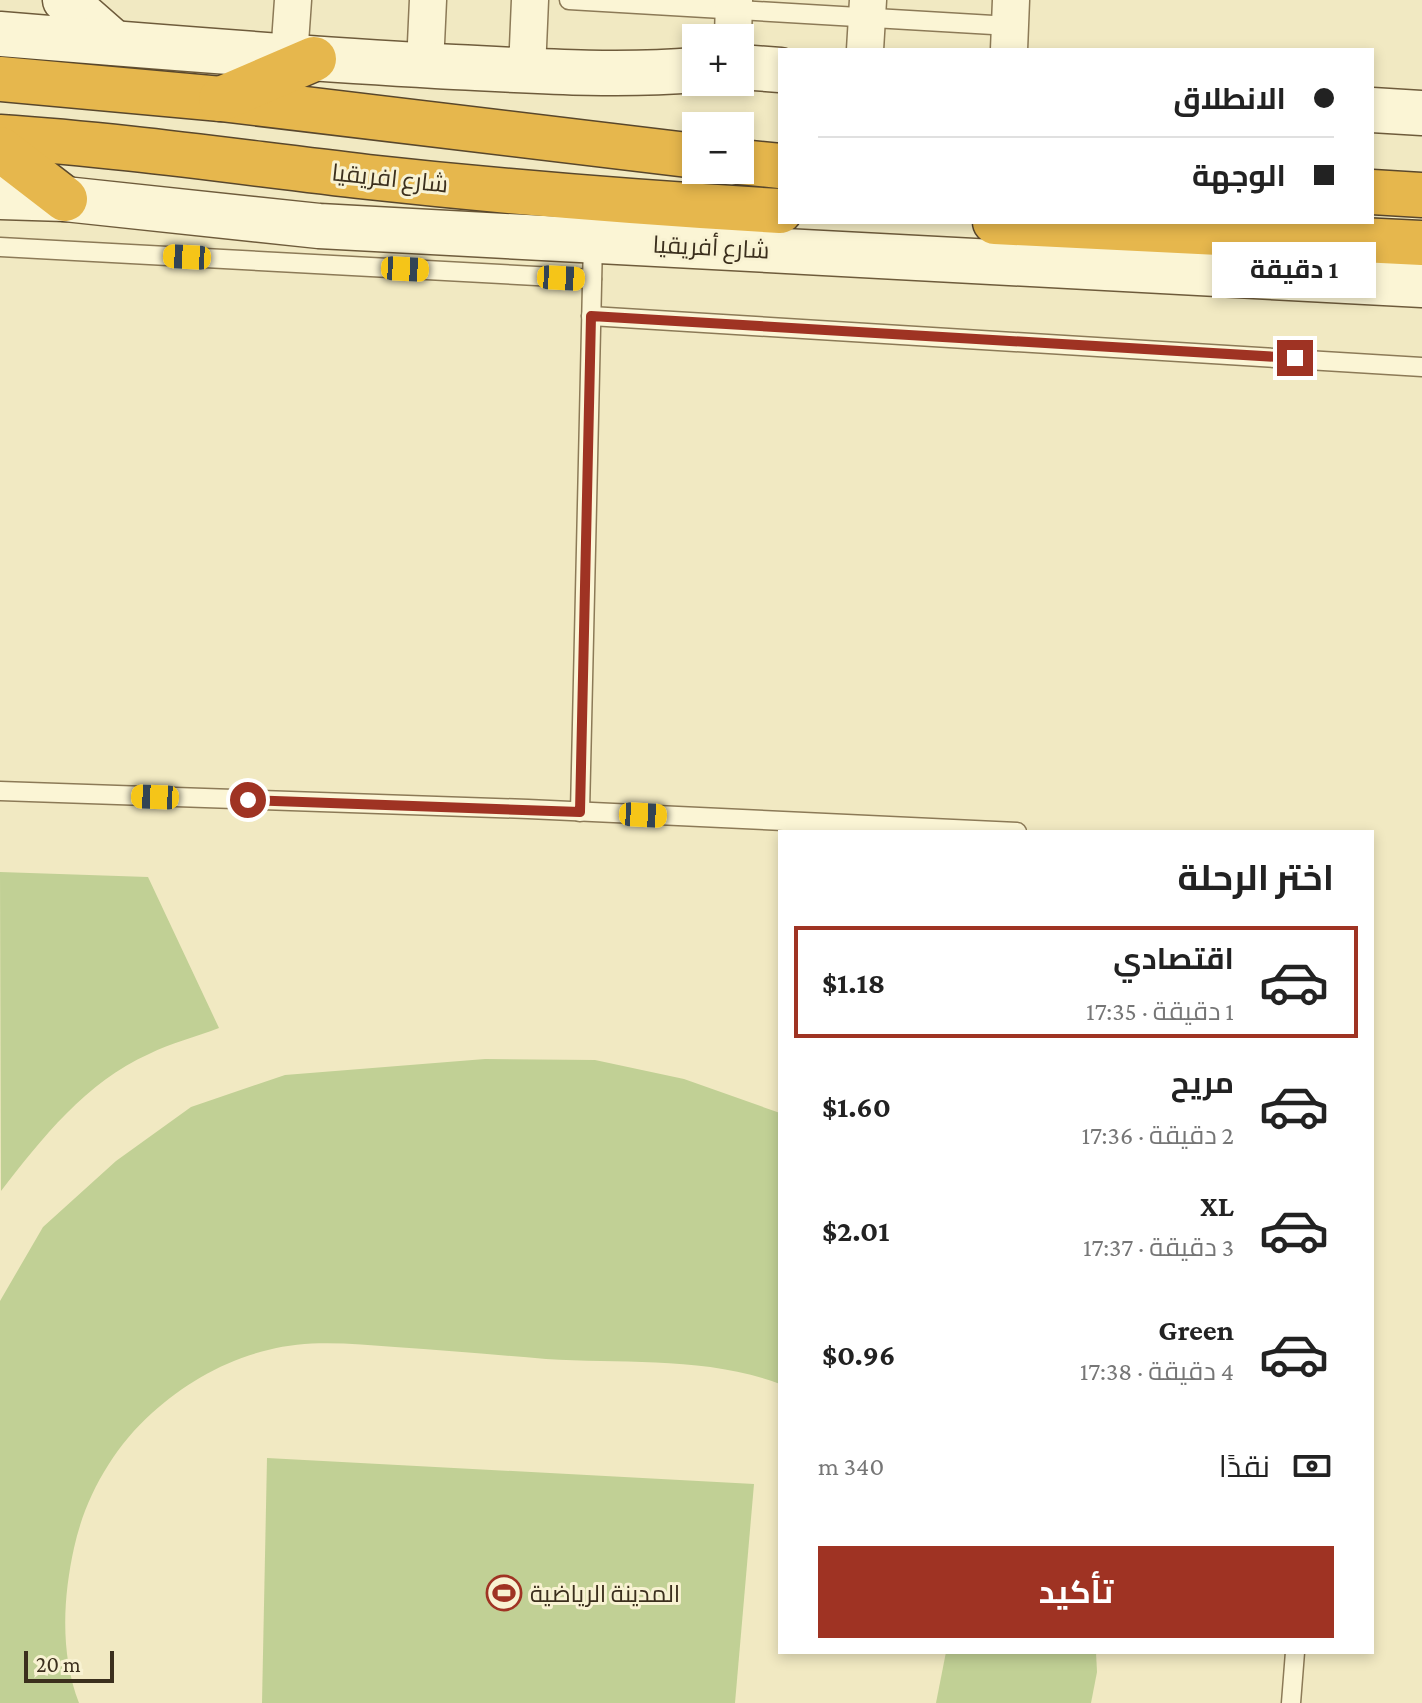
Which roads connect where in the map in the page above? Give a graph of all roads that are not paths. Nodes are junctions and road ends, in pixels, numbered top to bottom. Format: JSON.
{"nodes":[{"id":1,"x":65,"y":0,"type":"edge"},
{"id":2,"x":293,"y":0,"type":"edge"},
{"id":3,"x":428,"y":0,"type":"edge"},
{"id":4,"x":530,"y":0,"type":"edge"},
{"id":5,"x":569,"y":0,"type":"edge"},
{"id":6,"x":734,"y":16,"type":"edge"},
{"id":7,"x":866,"y":23,"type":"edge"},
{"id":8,"x":1010,"y":25,"type":"edge"},
{"id":9,"x":0,"y":34,"type":"edge"},
{"id":10,"x":114,"y":43,"type":"junction"},
{"id":11,"x":301,"y":58,"type":"junction"},
{"id":12,"x":425,"y":65,"type":"junction"},
{"id":13,"x":754,"y":68,"type":"edge"},
{"id":14,"x":527,"y":70,"type":"junction"},
{"id":15,"x":778,"y":70,"type":"edge"},
{"id":16,"x":682,"y":71,"type":"edge"},
{"id":17,"x":0,"y":79,"type":"edge"},
{"id":18,"x":221,"y":99,"type":"junction"},
{"id":19,"x":1374,"y":110,"type":"edge"},
{"id":20,"x":1422,"y":113,"type":"edge"},
{"id":21,"x":0,"y":137,"type":"edge"},
{"id":22,"x":0,"y":149,"type":"edge"},
{"id":23,"x":682,"y":154,"type":"edge"},
{"id":24,"x":754,"y":163,"type":"edge"},
{"id":25,"x":778,"y":166,"type":"edge"},
{"id":26,"x":1374,"y":192,"type":"edge"},
{"id":27,"x":1422,"y":195,"type":"edge"},
{"id":28,"x":0,"y":197,"type":"edge"},
{"id":29,"x":65,"y":199,"type":"junction"},
{"id":30,"x":778,"y":211,"type":"edge"},
{"id":31,"x":1026,"y":224,"type":"edge"},
{"id":32,"x":1422,"y":243,"type":"edge"},
{"id":33,"x":0,"y":247,"type":"edge"},
{"id":34,"x":592,"y":260,"type":"junction"},
{"id":35,"x":1422,"y":285,"type":"edge"},
{"id":36,"x":591,"y":316,"type":"junction"},
{"id":37,"x":1422,"y":367,"type":"edge"},
{"id":38,"x":0,"y":791,"type":"edge"},
{"id":39,"x":580,"y":812,"type":"junction"},
{"id":40,"x":973,"y":830,"type":"edge"},
{"id":41,"x":1295,"y":1654,"type":"edge"},
{"id":42,"x":1291,"y":1703,"type":"edge"}],
"edges":[{"from":1,"to":10,"type":"street"},
{"from":2,"to":11,"type":"street"},
{"from":3,"to":12,"type":"street"},
{"from":4,"to":14,"type":"street"},
{"from":5,"to":6,"type":"lane"},
{"from":6,"to":7,"type":"lane"},
{"from":7,"to":8,"type":"lane"},
{"from":9,"to":10,"type":"street"},
{"from":10,"to":11,"type":"street"},
{"from":11,"to":12,"type":"street"},
{"from":11,"to":18,"type":"highway"},
{"from":12,"to":14,"type":"street"},
{"from":13,"to":15,"type":"street"},
{"from":14,"to":16,"type":"street"},
{"from":17,"to":18,"type":"highway"},
{"from":18,"to":23,"type":"highway"},
{"from":19,"to":20,"type":"street"},
{"from":21,"to":30,"type":"highway","name":"شارع افريقيا"},
{"from":22,"to":29,"type":"highway"},
{"from":24,"to":25,"type":"highway"},
{"from":26,"to":27,"type":"highway"},
{"from":28,"to":29,"type":"street","name":"شارع أفريقيا"},
{"from":29,"to":34,"type":"street","name":"شارع أفريقيا"},
{"from":31,"to":32,"type":"highway"},
{"from":33,"to":34,"type":"lane"},
{"from":34,"to":35,"type":"street","name":"شارع أفريقيا"},
{"from":34,"to":36,"type":"lane"},
{"from":36,"to":37,"type":"lane"},
{"from":36,"to":39,"type":"lane"},
{"from":38,"to":39,"type":"lane"},
{"from":39,"to":40,"type":"lane"},
{"from":41,"to":42,"type":"lane"}]}
